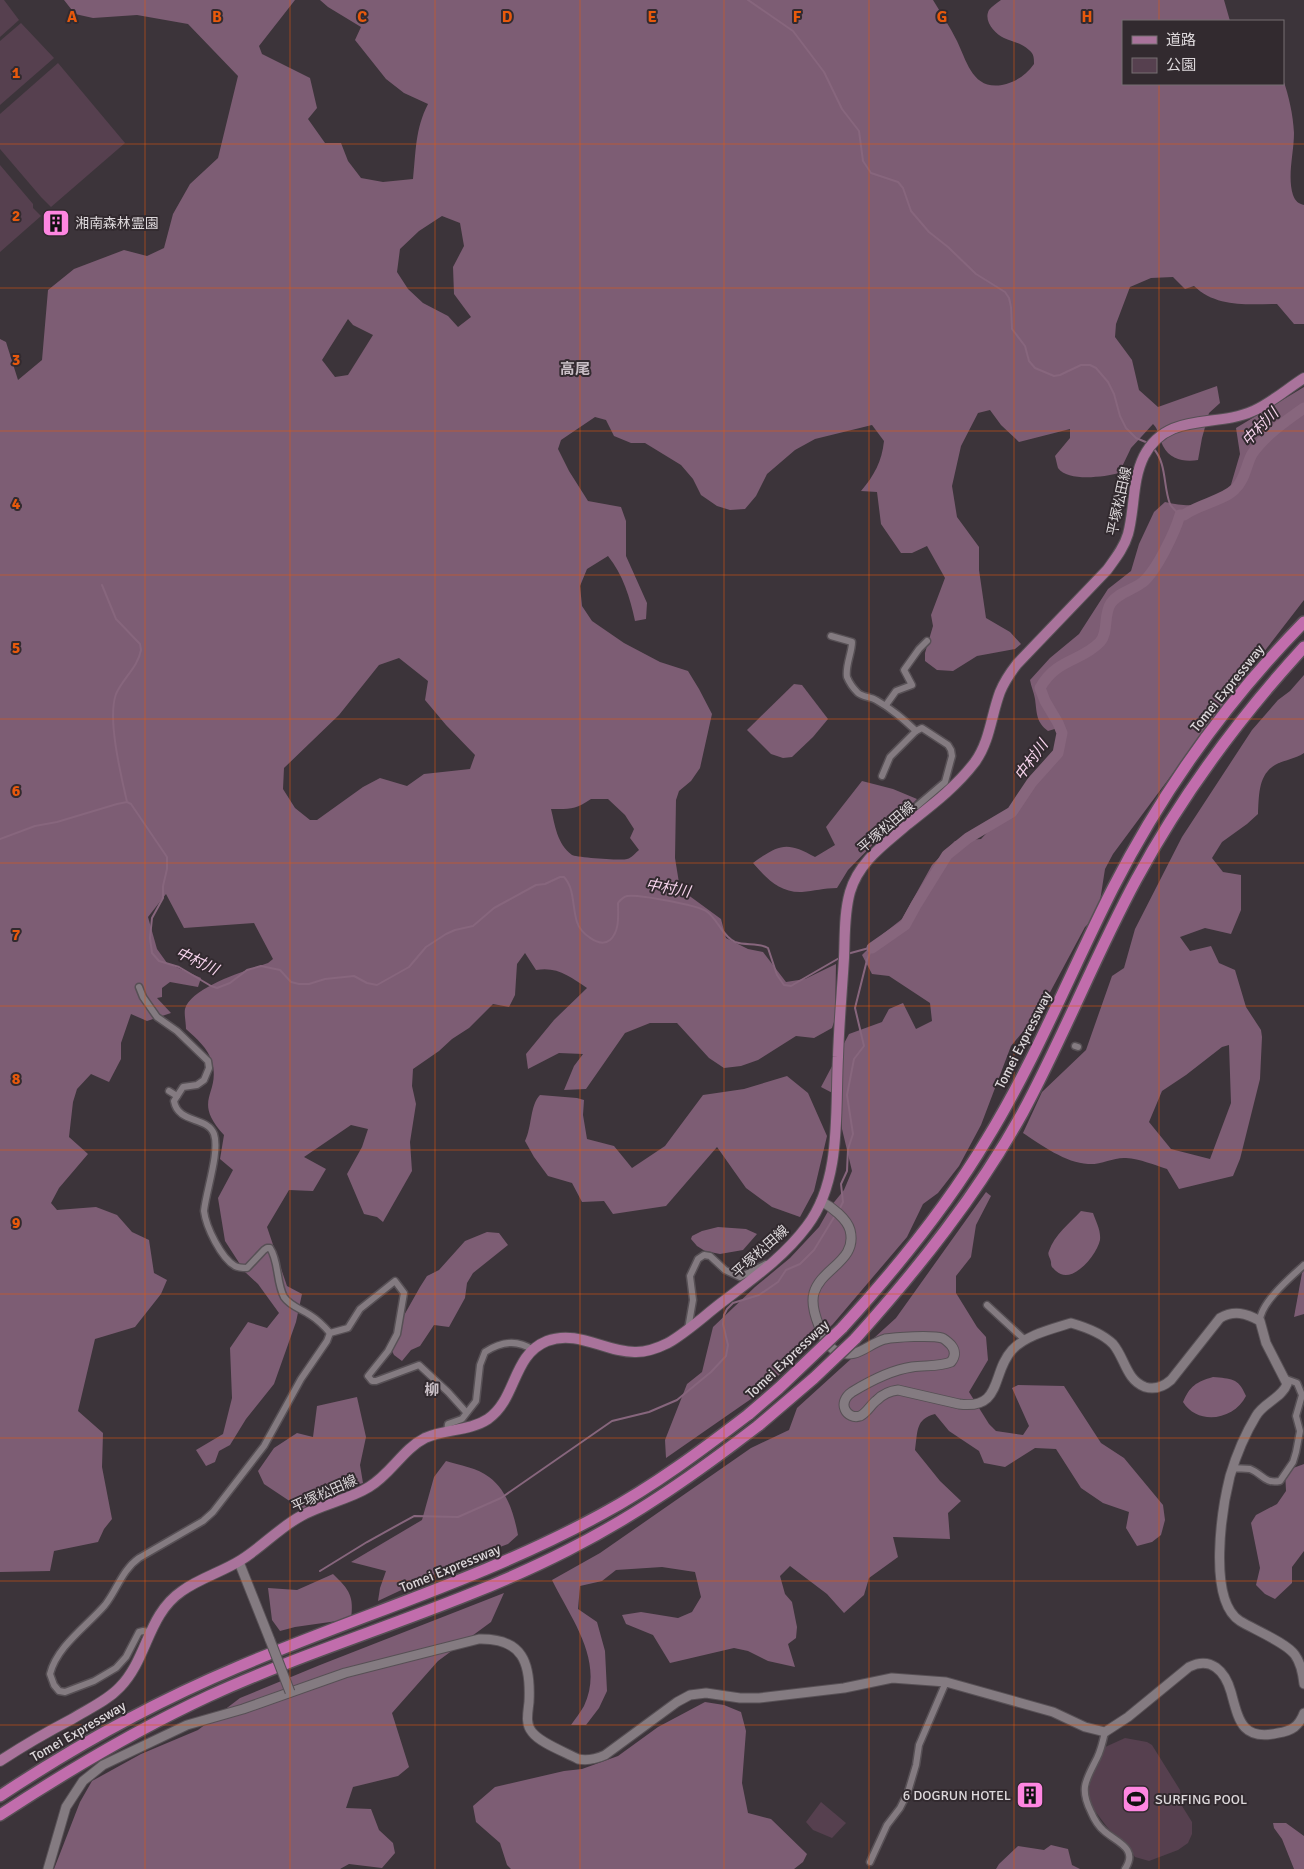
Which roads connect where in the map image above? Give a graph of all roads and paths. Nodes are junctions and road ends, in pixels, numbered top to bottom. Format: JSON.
{"nodes":[{"id":1,"x":1304,"y":378,"type":"edge"},
{"id":2,"x":1304,"y":622,"type":"edge"},
{"id":3,"x":831,"y":636,"type":"dead end"},
{"id":4,"x":927,"y":641,"type":"dead end"},
{"id":5,"x":1304,"y":647,"type":"edge"},
{"id":6,"x":886,"y":705,"type":"junction"},
{"id":7,"x":916,"y":731,"type":"junction"},
{"id":8,"x":882,"y":776,"type":"dead end"},
{"id":9,"x":895,"y":835,"type":"junction"},
{"id":10,"x":139,"y":987,"type":"dead end"},
{"id":11,"x":169,"y":1091,"type":"dead end"},
{"id":12,"x":177,"y":1096,"type":"junction"},
{"id":13,"x":823,"y":1202,"type":"junction"},
{"id":14,"x":786,"y":1249,"type":"junction"},
{"id":15,"x":1304,"y":1265,"type":"edge"},
{"id":16,"x":987,"y":1305,"type":"dead end"},
{"id":17,"x":1260,"y":1321,"type":"junction"},
{"id":18,"x":688,"y":1329,"type":"junction"},
{"id":19,"x":330,"y":1333,"type":"junction"},
{"id":20,"x":1025,"y":1340,"type":"junction"},
{"id":21,"x":533,"y":1350,"type":"junction"},
{"id":22,"x":1286,"y":1378,"type":"junction"},
{"id":23,"x":466,"y":1412,"type":"junction"},
{"id":24,"x":447,"y":1432,"type":"junction"},
{"id":25,"x":1233,"y":1468,"type":"junction"},
{"id":26,"x":239,"y":1562,"type":"junction"},
{"id":27,"x":149,"y":1632,"type":"junction"},
{"id":28,"x":1300,"y":1657,"type":"edge"},
{"id":29,"x":946,"y":1682,"type":"junction"},
{"id":30,"x":1304,"y":1684,"type":"edge"},
{"id":31,"x":290,"y":1692,"type":"junction"},
{"id":32,"x":1304,"y":1713,"type":"edge"},
{"id":33,"x":1106,"y":1732,"type":"junction"},
{"id":34,"x":0,"y":1761,"type":"edge"},
{"id":35,"x":0,"y":1796,"type":"edge"},
{"id":36,"x":0,"y":1815,"type":"edge"},
{"id":37,"x":870,"y":1862,"type":"dead end"},
{"id":38,"x":48,"y":1869,"type":"edge"},
{"id":39,"x":1125,"y":1869,"type":"edge"}],
"edges":[{"from":1,"to":9,"type":"main road","name":"平塚松田線"},
{"from":2,"to":35,"type":"highway","name":"Tomei Expressway","bridge":true},
{"from":3,"to":6,"type":"street"},
{"from":4,"to":6,"type":"street"},
{"from":5,"to":36,"type":"highway","name":"Tomei Expressway","bridge":true},
{"from":6,"to":7,"type":"street"},
{"from":7,"to":8,"type":"street"},
{"from":7,"to":9,"type":"street"},
{"from":9,"to":13,"type":"main road","name":"平塚松田線"},
{"from":10,"to":12,"type":"street"},
{"from":11,"to":12,"type":"street"},
{"from":12,"to":19,"type":"street"},
{"from":13,"to":14,"type":"main road","name":"平塚松田線"},
{"from":13,"to":20,"type":"street"},
{"from":14,"to":18,"type":"main road","name":"平塚松田線"},
{"from":14,"to":18,"type":"street"},
{"from":15,"to":17,"type":"street"},
{"from":16,"to":20,"type":"street"},
{"from":17,"to":20,"type":"street"},
{"from":17,"to":22,"type":"street"},
{"from":18,"to":21,"type":"main road","name":"平塚松田線"},
{"from":19,"to":23,"type":"street"},
{"from":19,"to":27,"type":"street"},
{"from":21,"to":23,"type":"street"},
{"from":21,"to":24,"type":"main road","name":"平塚松田線"},
{"from":22,"to":25,"type":"street"},
{"from":22,"to":25,"type":"street"},
{"from":23,"to":24,"type":"street"},
{"from":24,"to":26,"type":"main road","name":"平塚松田線"},
{"from":25,"to":28,"type":"street"},
{"from":26,"to":27,"type":"main road","name":"平塚松田線"},
{"from":26,"to":31,"type":"street","bridge":true},
{"from":27,"to":34,"type":"main road","name":"平塚松田線"},
{"from":28,"to":30,"type":"street"},
{"from":29,"to":31,"type":"street"},
{"from":29,"to":33,"type":"street"},
{"from":29,"to":37,"type":"street"},
{"from":31,"to":38,"type":"street"},
{"from":32,"to":33,"type":"street"},
{"from":33,"to":39,"type":"street"}]}
